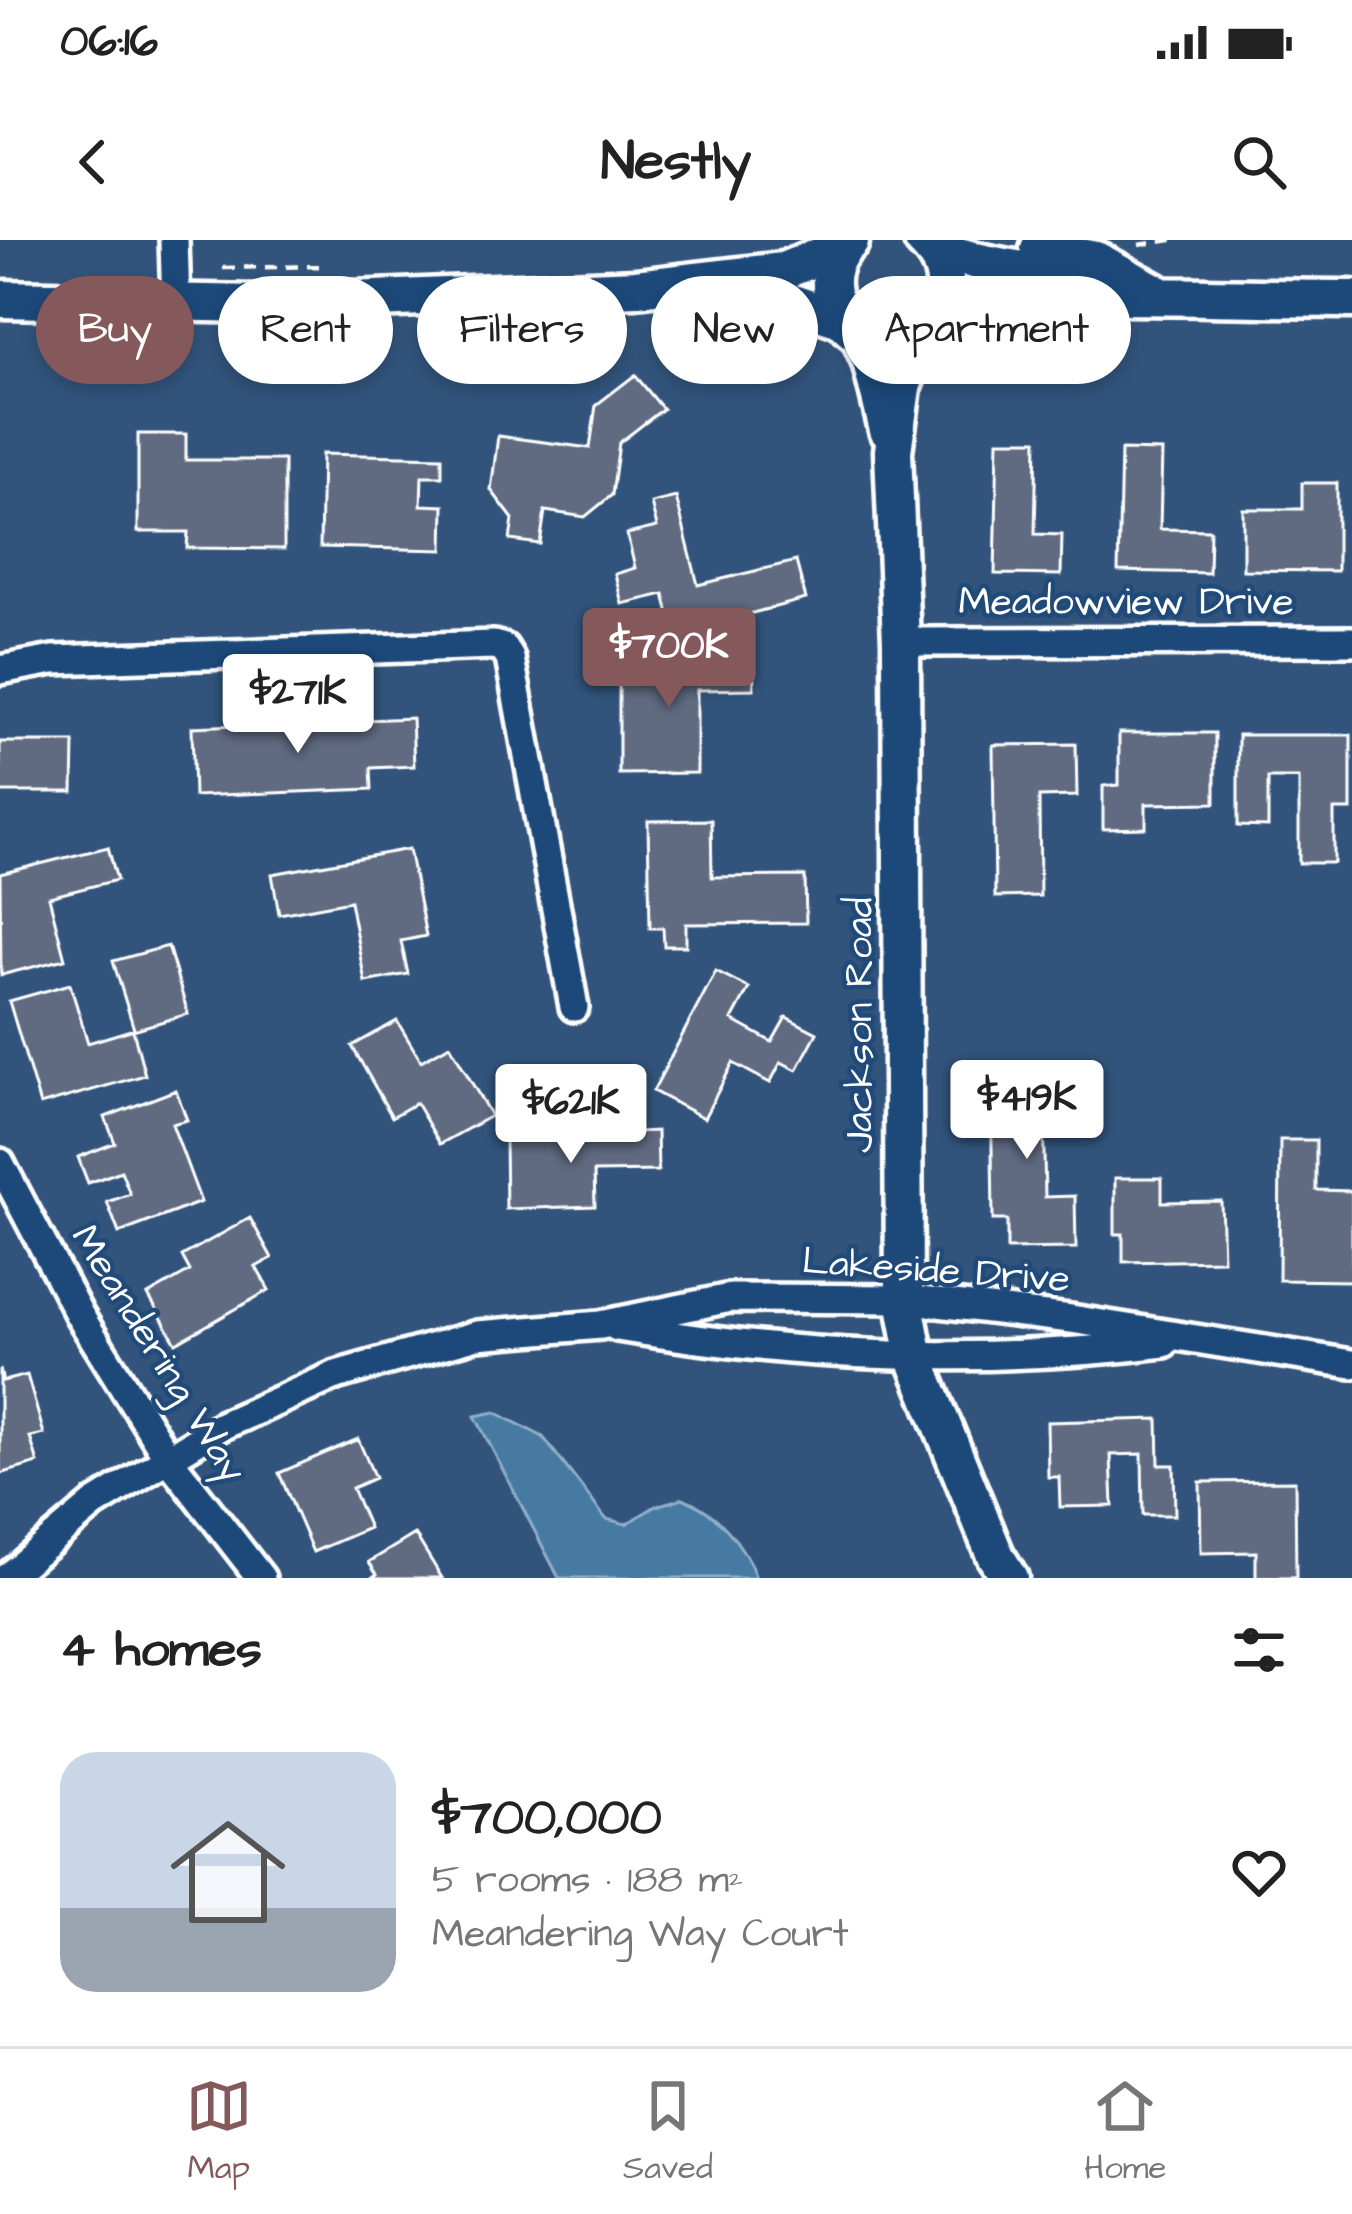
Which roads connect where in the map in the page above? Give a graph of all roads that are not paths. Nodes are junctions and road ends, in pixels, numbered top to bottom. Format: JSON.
{"nodes":[{"id":1,"x":174,"y":240,"type":"edge"},
{"id":2,"x":971,"y":240,"type":"edge"},
{"id":3,"x":925,"y":242,"type":"edge"},
{"id":4,"x":848,"y":244,"type":"edge"},
{"id":5,"x":175,"y":276,"type":"edge"},
{"id":6,"x":943,"y":276,"type":"edge"},
{"id":7,"x":636,"y":288,"type":"junction"},
{"id":8,"x":1131,"y":294,"type":"edge"},
{"id":9,"x":1158,"y":294,"type":"junction"},
{"id":10,"x":0,"y":298,"type":"edge"},
{"id":11,"x":36,"y":299,"type":"edge"},
{"id":12,"x":1352,"y":299,"type":"edge"},
{"id":13,"x":194,"y":303,"type":"edge"},
{"id":14,"x":842,"y":314,"type":"edge"},
{"id":15,"x":842,"y":323,"type":"edge"},
{"id":16,"x":876,"y":384,"type":"edge"},
{"id":17,"x":903,"y":384,"type":"edge"},
{"id":18,"x":893,"y":452,"type":"junction"},
{"id":19,"x":895,"y":508,"type":"junction"},
{"id":20,"x":1352,"y":641,"type":"edge"},
{"id":21,"x":901,"y":642,"type":"junction"},
{"id":22,"x":0,"y":670,"type":"edge"},
{"id":23,"x":574,"y":1007,"type":"dead end"},
{"id":24,"x":0,"y":1163,"type":"edge"},
{"id":25,"x":904,"y":1299,"type":"junction"},
{"id":26,"x":601,"y":1325,"type":"junction"},
{"id":27,"x":1196,"y":1339,"type":"junction"},
{"id":28,"x":915,"y":1358,"type":"junction"},
{"id":29,"x":1352,"y":1364,"type":"edge"},
{"id":30,"x":168,"y":1458,"type":"junction"},
{"id":31,"x":6,"y":1578,"type":"edge"},
{"id":32,"x":262,"y":1578,"type":"edge"},
{"id":33,"x":1009,"y":1578,"type":"edge"}],
"edges":[{"from":1,"to":5,"type":"street"},
{"from":2,"to":9,"type":"main road"},
{"from":3,"to":6,"type":"main road","name":"Jackson Road"},
{"from":3,"to":9,"type":"main road"},
{"from":4,"to":7,"type":"main road"},
{"from":4,"to":14,"type":"main road","name":"Jackson Road"},
{"from":7,"to":13,"type":"main road"},
{"from":7,"to":15,"type":"main road"},
{"from":8,"to":9,"type":"main road"},
{"from":9,"to":12,"type":"main road"},
{"from":9,"to":19,"type":"main road"},
{"from":10,"to":11,"type":"main road"},
{"from":16,"to":18,"type":"main road","name":"Jackson Road"},
{"from":17,"to":18,"type":"main road","name":"Jackson Road"},
{"from":18,"to":19,"type":"main road","name":"Jackson Road"},
{"from":19,"to":21,"type":"main road","name":"Jackson Road"},
{"from":20,"to":21,"type":"street","name":"Meadowview Drive"},
{"from":21,"to":25,"type":"main road","name":"Jackson Road"},
{"from":22,"to":23,"type":"street"},
{"from":24,"to":30,"type":"street","name":"Meandering Way"},
{"from":25,"to":26,"type":"street","name":"Lakeside Drive"},
{"from":25,"to":27,"type":"street","name":"Lakeside Drive"},
{"from":25,"to":28,"type":"main road","name":"Jackson Road"},
{"from":26,"to":28,"type":"street","name":"Lakeside Drive"},
{"from":26,"to":30,"type":"street","name":"Lakeside Drive"},
{"from":27,"to":28,"type":"street","name":"Lakeside Drive"},
{"from":27,"to":29,"type":"street","name":"Lakeside Drive"},
{"from":28,"to":33,"type":"main road","name":"Jackson Road"},
{"from":30,"to":31,"type":"street","name":"Lakeside Drive"},
{"from":30,"to":32,"type":"street","name":"Meandering Way"}]}
